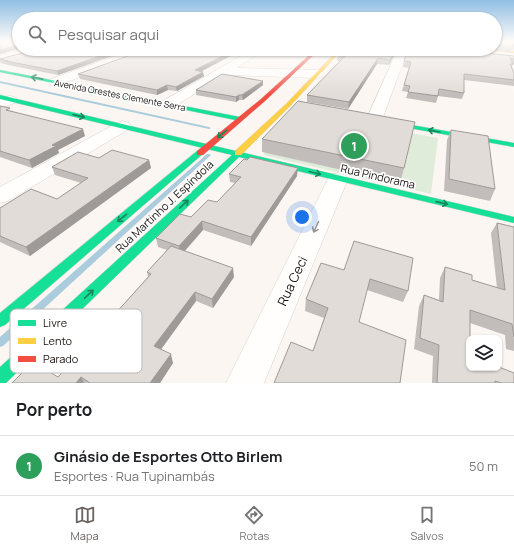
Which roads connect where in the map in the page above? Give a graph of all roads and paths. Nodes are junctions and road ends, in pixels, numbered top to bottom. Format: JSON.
{"nodes":[{"id":1,"x":118,"y":59,"type":"edge"},
{"id":2,"x":243,"y":59,"type":"edge"},
{"id":3,"x":308,"y":59,"type":"edge"},
{"id":4,"x":332,"y":59,"type":"edge"},
{"id":5,"x":398,"y":59,"type":"edge"},
{"id":6,"x":0,"y":71,"type":"edge"},
{"id":7,"x":223,"y":71,"type":"junction"},
{"id":8,"x":294,"y":72,"type":"junction"},
{"id":9,"x":317,"y":74,"type":"junction"},
{"id":10,"x":55,"y":82,"type":"junction"},
{"id":11,"x":3,"y":100,"type":"edge"},
{"id":12,"x":262,"y":100,"type":"junction"},
{"id":13,"x":168,"y":104,"type":"junction"},
{"id":14,"x":292,"y":106,"type":"junction"},
{"id":15,"x":240,"y":119,"type":"junction"},
{"id":16,"x":370,"y":120,"type":"joint"},
{"id":17,"x":123,"y":126,"type":"junction"},
{"id":18,"x":514,"y":145,"type":"edge"},
{"id":19,"x":206,"y":147,"type":"junction"},
{"id":20,"x":236,"y":154,"type":"junction"},
{"id":21,"x":338,"y":179,"type":"junction"},
{"id":22,"x":0,"y":196,"type":"edge"},
{"id":23,"x":514,"y":220,"type":"edge"},
{"id":24,"x":14,"y":309,"type":"edge"},
{"id":25,"x":73,"y":309,"type":"edge"},
{"id":26,"x":10,"y":313,"type":"edge"},
{"id":27,"x":0,"y":321,"type":"edge"},
{"id":28,"x":10,"y":369,"type":"edge"},
{"id":29,"x":0,"y":378,"type":"edge"},
{"id":30,"x":245,"y":383,"type":"edge"}],
"edges":[{"from":1,"to":10,"type":"street"},
{"from":2,"to":7,"type":"street"},
{"from":3,"to":8,"type":"main road","name":"Rua Martinho J. Espíndola"},
{"from":4,"to":9,"type":"main road","name":"Rua Martinho J. Espíndola"},
{"from":5,"to":16,"type":"street"},
{"from":10,"to":6,"type":"main road","name":"Avenida Orestes Clemente Serra","one_way":true},
{"from":7,"to":8,"type":"street"},
{"from":7,"to":13,"type":"street"},
{"from":8,"to":9,"type":"street"},
{"from":8,"to":12,"type":"main road","name":"Rua Martinho J. Espíndola"},
{"from":9,"to":14,"type":"main road","name":"Rua Martinho J. Espíndola"},
{"from":10,"to":13,"type":"main road","name":"Avenida Orestes Clemente Serra"},
{"from":11,"to":17,"type":"main road","one_way":true},
{"from":12,"to":14,"type":"main road"},
{"from":12,"to":15,"type":"main road","name":"Rua Martinho J. Espíndola"},
{"from":13,"to":15,"type":"main road","name":"Avenida Orestes Clemente Serra"},
{"from":14,"to":20,"type":"main road","name":"Rua Martinho J. Espíndola"},
{"from":15,"to":19,"type":"main road","name":"Rua Martinho J. Espíndola","one_way":true},
{"from":18,"to":16,"type":"main road","one_way":true},
{"from":17,"to":19,"type":"main road"},
{"from":17,"to":22,"type":"street"},
{"from":19,"to":20,"type":"main road"},
{"from":19,"to":24,"type":"main road","name":"Rua Martinho J. Espíndola","one_way":true},
{"from":20,"to":21,"type":"main road","name":"Rua Pindorama","one_way":true},
{"from":25,"to":20,"type":"main road","name":"Rua Martinho J. Espíndola","one_way":true},
{"from":21,"to":23,"type":"main road","name":"Rua Pindorama","one_way":true},
{"from":21,"to":30,"type":"street","name":"Rua Ceci","one_way":true},
{"from":26,"to":27,"type":"main road","name":"Rua Martinho J. Espíndola","one_way":true},
{"from":29,"to":28,"type":"main road","name":"Rua Martinho J. Espíndola","one_way":true}]}
